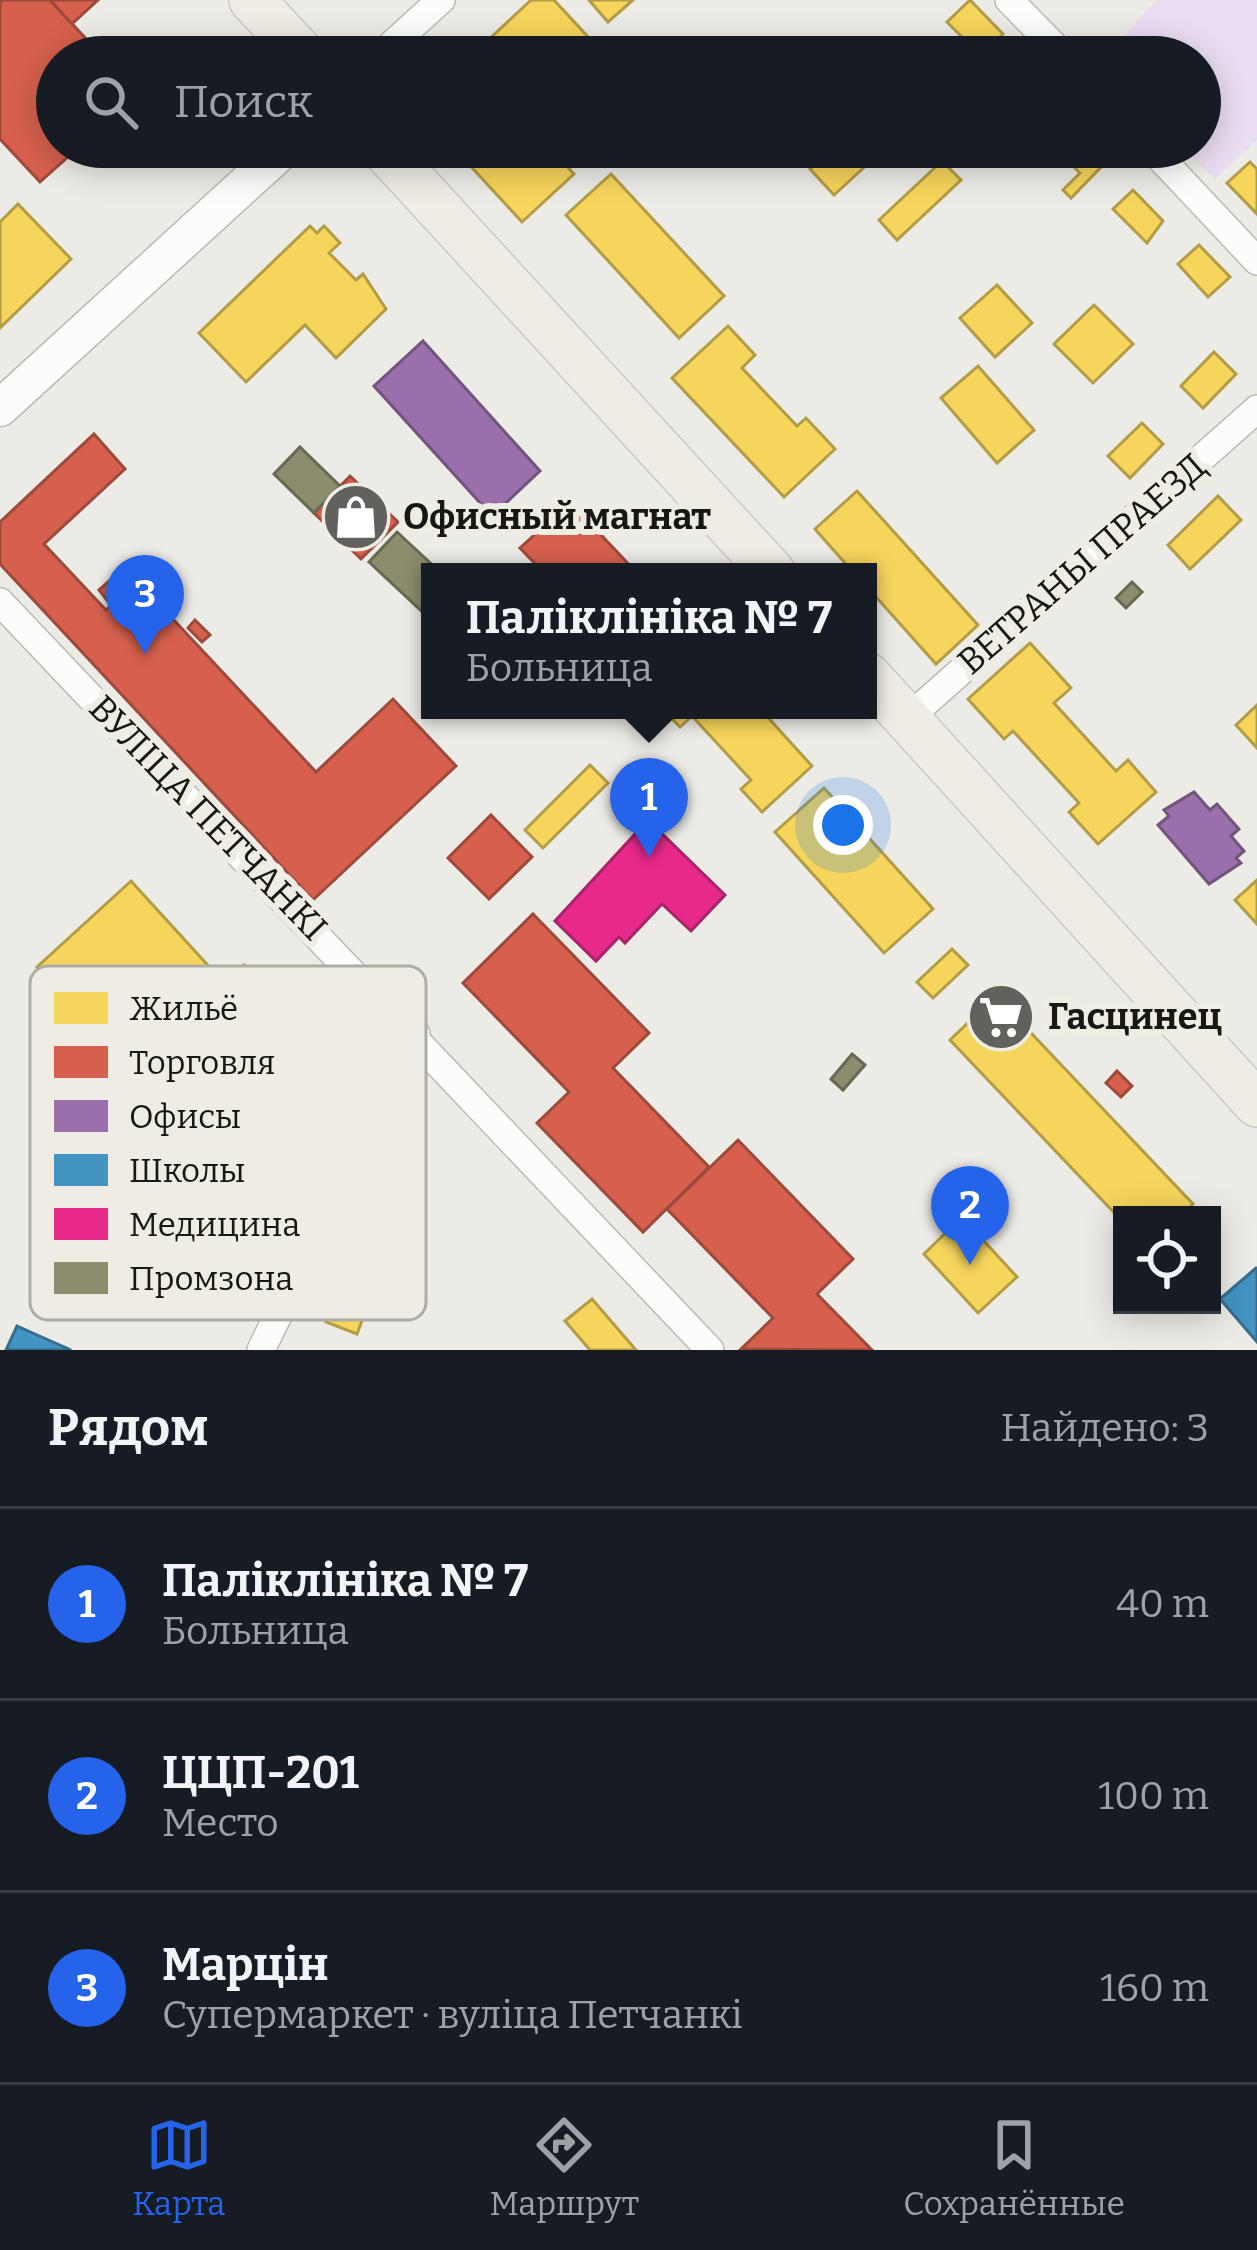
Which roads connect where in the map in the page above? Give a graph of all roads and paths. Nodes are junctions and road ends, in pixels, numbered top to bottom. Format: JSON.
{"nodes":[{"id":1,"x":252,"y":0,"type":"edge"},
{"id":2,"x":1009,"y":0,"type":"edge"},
{"id":3,"x":432,"y":9,"type":"edge"},
{"id":4,"x":285,"y":36,"type":"edge"},
{"id":5,"x":401,"y":36,"type":"edge"},
{"id":6,"x":1044,"y":36,"type":"edge"},
{"id":7,"x":263,"y":168,"type":"edge"},
{"id":8,"x":401,"y":168,"type":"edge"},
{"id":9,"x":1170,"y":168,"type":"edge"},
{"id":10,"x":1257,"y":261,"type":"edge"},
{"id":11,"x":0,"y":408,"type":"edge"},
{"id":12,"x":1257,"y":409,"type":"edge"},
{"id":13,"x":764,"y":563,"type":"edge"},
{"id":14,"x":0,"y":602,"type":"edge"},
{"id":15,"x":877,"y":686,"type":"edge"},
{"id":16,"x":907,"y":718,"type":"junction"},
{"id":17,"x":351,"y":966,"type":"edge"},
{"id":18,"x":426,"y":1045,"type":"edge"},
{"id":19,"x":1257,"y":1104,"type":"edge"},
{"id":20,"x":276,"y":1320,"type":"edge"},
{"id":21,"x":261,"y":1350,"type":"edge"},
{"id":22,"x":710,"y":1350,"type":"edge"}],
"edges":[{"from":1,"to":4,"type":"main road"},
{"from":2,"to":6,"type":"street"},
{"from":3,"to":5,"type":"street"},
{"from":7,"to":11,"type":"street"},
{"from":8,"to":13,"type":"main road"},
{"from":9,"to":10,"type":"street"},
{"from":12,"to":16,"type":"street","name":"ВЕТРАНЫ ПРАЕЗД"},
{"from":14,"to":17,"type":"street","name":"ВУЛІЦА ПЕТЧАНКІ"},
{"from":15,"to":16,"type":"main road"},
{"from":16,"to":19,"type":"main road"},
{"from":18,"to":22,"type":"street","name":"ВУЛІЦА ПЕТЧАНКІ"},
{"from":20,"to":21,"type":"street"}]}
